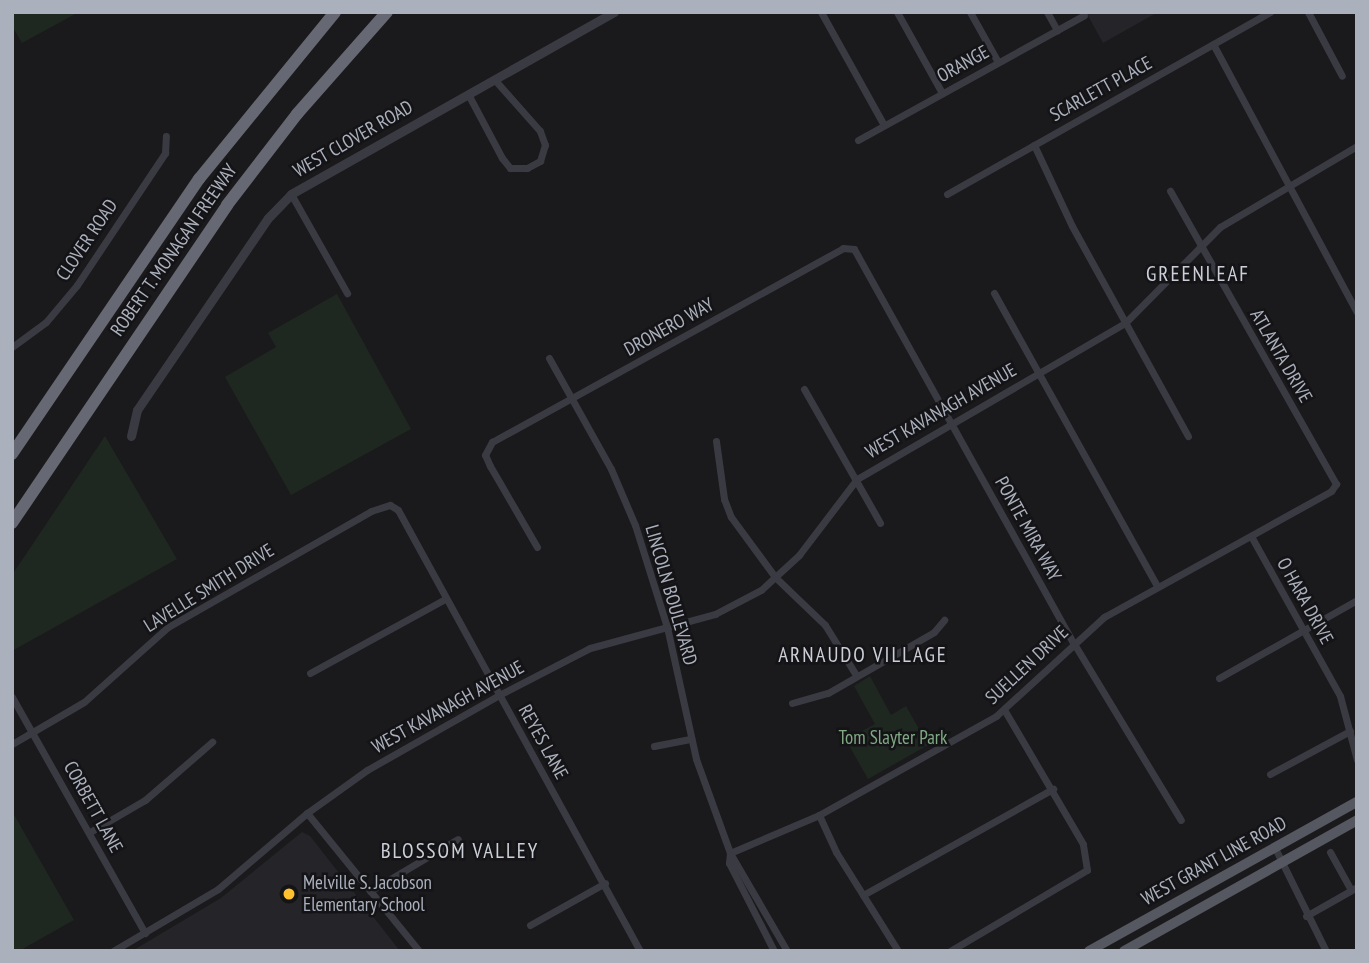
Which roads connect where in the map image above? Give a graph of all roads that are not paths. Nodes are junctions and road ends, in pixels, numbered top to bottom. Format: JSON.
{"nodes":[{"id":1,"x":335,"y":12,"type":"edge"},
{"id":2,"x":387,"y":12,"type":"edge"},
{"id":3,"x":614,"y":12,"type":"edge"},
{"id":4,"x":821,"y":12,"type":"edge"},
{"id":5,"x":897,"y":12,"type":"edge"},
{"id":6,"x":970,"y":12,"type":"edge"},
{"id":7,"x":1047,"y":12,"type":"edge"},
{"id":8,"x":1270,"y":12,"type":"edge"},
{"id":9,"x":1308,"y":12,"type":"edge"},
{"id":10,"x":1084,"y":15,"type":"dead end"},
{"id":11,"x":1057,"y":30,"type":"junction"},
{"id":12,"x":1213,"y":44,"type":"junction"},
{"id":13,"x":999,"y":62,"type":"junction"},
{"id":14,"x":1342,"y":76,"type":"dead end"},
{"id":15,"x":494,"y":79,"type":"junction"},
{"id":16,"x":942,"y":93,"type":"junction"},
{"id":17,"x":468,"y":94,"type":"junction"},
{"id":18,"x":884,"y":125,"type":"junction"},
{"id":19,"x":166,"y":136,"type":"dead end"},
{"id":20,"x":858,"y":140,"type":"dead end"},
{"id":21,"x":1034,"y":145,"type":"junction"},
{"id":22,"x":1357,"y":146,"type":"edge"},
{"id":23,"x":1287,"y":185,"type":"junction"},
{"id":24,"x":1170,"y":191,"type":"dead end"},
{"id":25,"x":291,"y":194,"type":"junction"},
{"id":26,"x":947,"y":194,"type":"dead end"},
{"id":27,"x":1199,"y":244,"type":"junction"},
{"id":28,"x":854,"y":249,"type":"joint"},
{"id":29,"x":347,"y":293,"type":"dead end"},
{"id":30,"x":994,"y":293,"type":"dead end"},
{"id":31,"x":1357,"y":312,"type":"edge"},
{"id":32,"x":1125,"y":323,"type":"junction"},
{"id":33,"x":12,"y":347,"type":"edge"},
{"id":34,"x":549,"y":358,"type":"dead end"},
{"id":35,"x":1038,"y":374,"type":"junction"},
{"id":36,"x":804,"y":388,"type":"dead end"},
{"id":37,"x":575,"y":398,"type":"junction"},
{"id":38,"x":950,"y":422,"type":"junction"},
{"id":39,"x":131,"y":436,"type":"dead end"},
{"id":40,"x":1188,"y":436,"type":"dead end"},
{"id":41,"x":716,"y":441,"type":"dead end"},
{"id":42,"x":12,"y":454,"type":"edge"},
{"id":43,"x":858,"y":479,"type":"junction"},
{"id":44,"x":1336,"y":484,"type":"joint"},
{"id":45,"x":362,"y":516,"type":"joint"},
{"id":46,"x":12,"y":523,"type":"edge"},
{"id":47,"x":880,"y":523,"type":"dead end"},
{"id":48,"x":1251,"y":536,"type":"junction"},
{"id":49,"x":537,"y":547,"type":"dead end"},
{"id":50,"x":775,"y":577,"type":"junction"},
{"id":51,"x":1157,"y":586,"type":"junction"},
{"id":52,"x":445,"y":599,"type":"junction"},
{"id":53,"x":1357,"y":600,"type":"edge"},
{"id":54,"x":944,"y":620,"type":"dead end"},
{"id":55,"x":667,"y":627,"type":"junction"},
{"id":56,"x":1303,"y":629,"type":"junction"},
{"id":57,"x":1073,"y":642,"type":"junction"},
{"id":58,"x":310,"y":673,"type":"dead end"},
{"id":59,"x":856,"y":675,"type":"junction"},
{"id":60,"x":1219,"y":678,"type":"dead end"},
{"id":61,"x":499,"y":695,"type":"junction"},
{"id":62,"x":12,"y":697,"type":"edge"},
{"id":63,"x":792,"y":703,"type":"dead end"},
{"id":64,"x":1004,"y":711,"type":"junction"},
{"id":65,"x":1350,"y":731,"type":"junction"},
{"id":66,"x":33,"y":733,"type":"junction"},
{"id":67,"x":691,"y":739,"type":"junction"},
{"id":68,"x":212,"y":742,"type":"dead end"},
{"id":69,"x":12,"y":744,"type":"edge"},
{"id":70,"x":654,"y":746,"type":"dead end"},
{"id":71,"x":1357,"y":760,"type":"edge"},
{"id":72,"x":1270,"y":774,"type":"dead end"},
{"id":73,"x":1053,"y":789,"type":"junction"},
{"id":74,"x":1357,"y":802,"type":"edge"},
{"id":75,"x":307,"y":813,"type":"junction"},
{"id":76,"x":819,"y":815,"type":"junction"},
{"id":77,"x":1181,"y":820,"type":"dead end"},
{"id":78,"x":1357,"y":820,"type":"edge"},
{"id":79,"x":90,"y":832,"type":"junction"},
{"id":80,"x":458,"y":839,"type":"dead end"},
{"id":81,"x":1275,"y":848,"type":"junction"},
{"id":82,"x":1330,"y":852,"type":"dead end"},
{"id":83,"x":730,"y":853,"type":"junction"},
{"id":84,"x":1283,"y":863,"type":"junction"},
{"id":85,"x":605,"y":883,"type":"junction"},
{"id":86,"x":1354,"y":888,"type":"edge"},
{"id":87,"x":370,"y":891,"type":"junction"},
{"id":88,"x":863,"y":895,"type":"junction"},
{"id":89,"x":1306,"y":916,"type":"junction"},
{"id":90,"x":530,"y":925,"type":"dead end"},
{"id":91,"x":145,"y":933,"type":"junction"},
{"id":92,"x":898,"y":950,"type":"edge"},
{"id":93,"x":113,"y":951,"type":"edge"},
{"id":94,"x":419,"y":951,"type":"edge"},
{"id":95,"x":640,"y":951,"type":"edge"},
{"id":96,"x":774,"y":951,"type":"edge"},
{"id":97,"x":787,"y":951,"type":"edge"},
{"id":98,"x":950,"y":951,"type":"edge"},
{"id":99,"x":1089,"y":951,"type":"edge"},
{"id":100,"x":1124,"y":951,"type":"edge"},
{"id":101,"x":1326,"y":951,"type":"edge"}],
"edges":[{"from":1,"to":42,"type":"highway","name":"ROBERT T. MONAGAN FREEWAY"},
{"from":2,"to":46,"type":"highway","name":"ROBERT T. MONAGAN FREEWAY"},
{"from":3,"to":15,"type":"street","name":"WEST CLOVER ROAD"},
{"from":4,"to":18,"type":"street"},
{"from":5,"to":16,"type":"street"},
{"from":6,"to":13,"type":"street"},
{"from":7,"to":11,"type":"street"},
{"from":8,"to":12,"type":"street","name":"SCARLETT PLACE"},
{"from":9,"to":14,"type":"street"},
{"from":10,"to":11,"type":"street","name":"ORANGE"},
{"from":11,"to":13,"type":"street","name":"ORANGE"},
{"from":12,"to":21,"type":"street","name":"SCARLETT PLACE"},
{"from":12,"to":23,"type":"street"},
{"from":13,"to":16,"type":"street","name":"ORANGE"},
{"from":15,"to":17,"type":"street","name":"WEST CLOVER ROAD"},
{"from":15,"to":17,"type":"street"},
{"from":16,"to":18,"type":"street","name":"ORANGE"},
{"from":17,"to":25,"type":"street","name":"WEST CLOVER ROAD"},
{"from":18,"to":20,"type":"street","name":"ORANGE"},
{"from":19,"to":33,"type":"street","name":"CLOVER ROAD"},
{"from":21,"to":26,"type":"street","name":"SCARLETT PLACE"},
{"from":21,"to":32,"type":"street"},
{"from":22,"to":23,"type":"street","name":"WEST KAVANAGH AVENUE"},
{"from":23,"to":27,"type":"street","name":"WEST KAVANAGH AVENUE"},
{"from":23,"to":31,"type":"street"},
{"from":24,"to":27,"type":"street","name":"ATLANTA DRIVE"},
{"from":25,"to":29,"type":"street"},
{"from":25,"to":39,"type":"street","name":"WEST CLOVER ROAD"},
{"from":27,"to":32,"type":"street","name":"WEST KAVANAGH AVENUE"},
{"from":27,"to":44,"type":"street","name":"ATLANTA DRIVE"},
{"from":28,"to":37,"type":"street","name":"DRONERO WAY"},
{"from":28,"to":38,"type":"street","name":"PONTE MIRA WAY"},
{"from":30,"to":35,"type":"street"},
{"from":32,"to":35,"type":"street","name":"WEST KAVANAGH AVENUE"},
{"from":32,"to":40,"type":"street"},
{"from":34,"to":37,"type":"street","name":"LINCOLN BOULEVARD"},
{"from":35,"to":38,"type":"street","name":"WEST KAVANAGH AVENUE"},
{"from":35,"to":51,"type":"street"},
{"from":36,"to":43,"type":"street"},
{"from":37,"to":49,"type":"street","name":"DRONERO WAY"},
{"from":37,"to":55,"type":"street","name":"LINCOLN BOULEVARD"},
{"from":38,"to":43,"type":"street","name":"WEST KAVANAGH AVENUE"},
{"from":38,"to":57,"type":"street","name":"PONTE MIRA WAY"},
{"from":41,"to":50,"type":"street"},
{"from":43,"to":47,"type":"street"},
{"from":43,"to":50,"type":"street","name":"WEST KAVANAGH AVENUE"},
{"from":44,"to":48,"type":"street","name":"SUELLEN DRIVE"},
{"from":45,"to":52,"type":"street","name":"REYES LANE"},
{"from":45,"to":66,"type":"street","name":"LAVELLE SMITH DRIVE"},
{"from":48,"to":51,"type":"street","name":"SUELLEN DRIVE"},
{"from":48,"to":56,"type":"street","name":"O HARA DRIVE"},
{"from":50,"to":55,"type":"street","name":"WEST KAVANAGH AVENUE"},
{"from":50,"to":59,"type":"street"},
{"from":51,"to":57,"type":"street","name":"SUELLEN DRIVE"},
{"from":52,"to":58,"type":"street"},
{"from":52,"to":61,"type":"street","name":"REYES LANE"},
{"from":53,"to":56,"type":"street"},
{"from":54,"to":59,"type":"street"},
{"from":55,"to":61,"type":"street","name":"WEST KAVANAGH AVENUE"},
{"from":55,"to":67,"type":"street","name":"LINCOLN BOULEVARD"},
{"from":56,"to":60,"type":"street"},
{"from":56,"to":65,"type":"street","name":"O HARA DRIVE"},
{"from":57,"to":64,"type":"street","name":"SUELLEN DRIVE"},
{"from":57,"to":77,"type":"street","name":"PONTE MIRA WAY"},
{"from":59,"to":63,"type":"street"},
{"from":61,"to":75,"type":"street","name":"WEST KAVANAGH AVENUE"},
{"from":61,"to":85,"type":"street","name":"REYES LANE"},
{"from":62,"to":66,"type":"street","name":"CORBETT LANE"},
{"from":64,"to":73,"type":"street"},
{"from":64,"to":76,"type":"street","name":"SUELLEN DRIVE"},
{"from":65,"to":71,"type":"street","name":"O HARA DRIVE"},
{"from":65,"to":72,"type":"street"},
{"from":66,"to":69,"type":"street","name":"LAVELLE SMITH DRIVE"},
{"from":66,"to":79,"type":"street","name":"CORBETT LANE"},
{"from":67,"to":70,"type":"street"},
{"from":67,"to":83,"type":"street","name":"LINCOLN BOULEVARD"},
{"from":68,"to":79,"type":"street"},
{"from":73,"to":88,"type":"street"},
{"from":73,"to":98,"type":"street"},
{"from":74,"to":81,"type":"main road","name":"WEST GRANT LINE ROAD"},
{"from":75,"to":87,"type":"street"},
{"from":75,"to":91,"type":"street","name":"WEST KAVANAGH AVENUE"},
{"from":76,"to":83,"type":"street","name":"SUELLEN DRIVE"},
{"from":76,"to":88,"type":"street"},
{"from":78,"to":84,"type":"main road","name":"WEST GRANT LINE ROAD"},
{"from":79,"to":91,"type":"street","name":"CORBETT LANE"},
{"from":80,"to":87,"type":"street"},
{"from":81,"to":84,"type":"street"},
{"from":81,"to":99,"type":"main road","name":"WEST GRANT LINE ROAD"},
{"from":82,"to":86,"type":"street"},
{"from":83,"to":96,"type":"street","name":"LINCOLN BOULEVARD"},
{"from":83,"to":97,"type":"street","name":"LINCOLN BOULEVARD"},
{"from":84,"to":89,"type":"street"},
{"from":84,"to":100,"type":"main road","name":"WEST GRANT LINE ROAD"},
{"from":85,"to":90,"type":"street"},
{"from":85,"to":95,"type":"street","name":"REYES LANE"},
{"from":86,"to":89,"type":"street"},
{"from":87,"to":94,"type":"street"},
{"from":88,"to":92,"type":"street"},
{"from":89,"to":101,"type":"street"},
{"from":91,"to":93,"type":"street","name":"WEST KAVANAGH AVENUE"}]}
